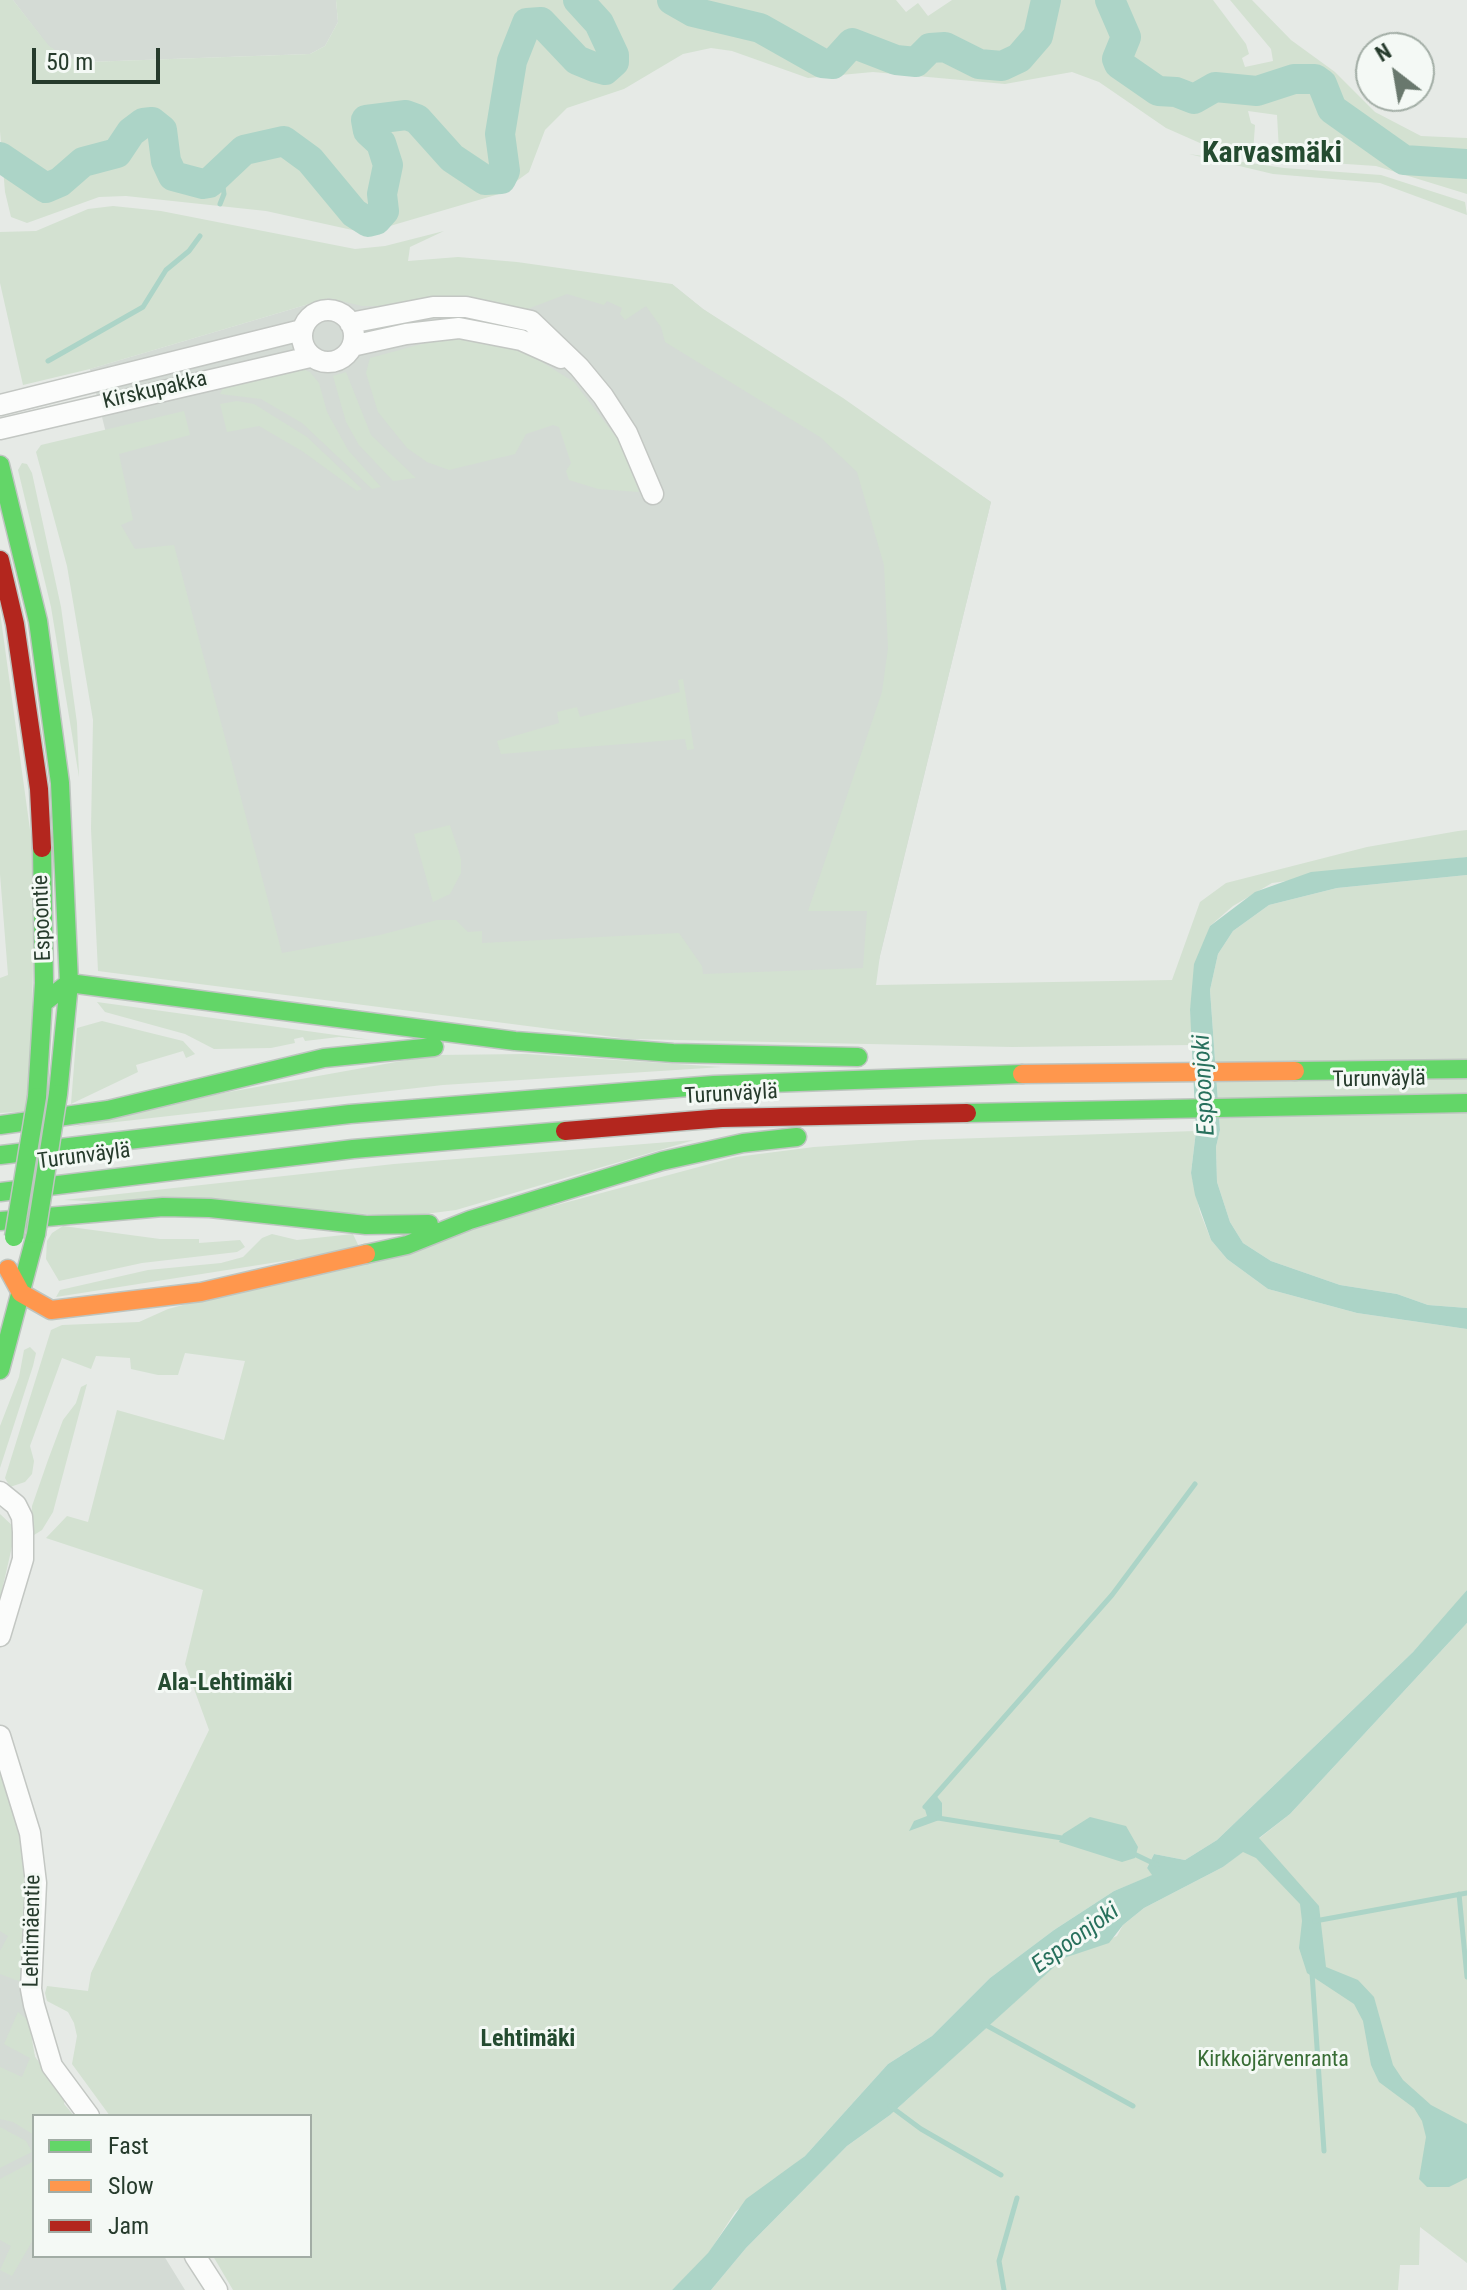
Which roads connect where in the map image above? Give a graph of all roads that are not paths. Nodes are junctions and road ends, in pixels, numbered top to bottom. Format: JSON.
{"nodes":[{"id":1,"x":350,"y":323,"type":"junction"},
{"id":2,"x":302,"y":330,"type":"junction"},
{"id":3,"x":352,"y":346,"type":"junction"},
{"id":4,"x":310,"y":357,"type":"junction"},
{"id":5,"x":579,"y":367,"type":"junction"},
{"id":6,"x":0,"y":405,"type":"edge"},
{"id":7,"x":0,"y":429,"type":"edge"},
{"id":8,"x":0,"y":465,"type":"edge"},
{"id":9,"x":653,"y":494,"type":"dead end"},
{"id":10,"x":0,"y":560,"type":"edge"},
{"id":11,"x":69,"y":983,"type":"junction"},
{"id":12,"x":43,"y":1003,"type":"junction"},
{"id":13,"x":515,"y":1041,"type":"junction"},
{"id":14,"x":870,"y":1058,"type":"dead end"},
{"id":15,"x":917,"y":1058,"type":"dead end"},
{"id":16,"x":1467,"y":1069,"type":"edge"},
{"id":17,"x":1014,"y":1074,"type":"junction"},
{"id":18,"x":1467,"y":1103,"type":"edge"},
{"id":19,"x":919,"y":1112,"type":"junction"},
{"id":20,"x":0,"y":1125,"type":"edge"},
{"id":21,"x":0,"y":1155,"type":"edge"},
{"id":22,"x":0,"y":1192,"type":"edge"},
{"id":23,"x":470,"y":1220,"type":"junction"},
{"id":24,"x":0,"y":1221,"type":"edge"},
{"id":25,"x":8,"y":1269,"type":"junction"},
{"id":26,"x":21,"y":1293,"type":"junction"},
{"id":27,"x":0,"y":1308,"type":"edge"},
{"id":28,"x":0,"y":1370,"type":"edge"},
{"id":29,"x":0,"y":1492,"type":"edge"},
{"id":30,"x":0,"y":1636,"type":"edge"},
{"id":31,"x":0,"y":1736,"type":"edge"},
{"id":32,"x":88,"y":2114,"type":"edge"},
{"id":33,"x":196,"y":2258,"type":"edge"},
{"id":34,"x":217,"y":2290,"type":"edge"}],
"edges":[{"from":1,"to":2,"type":"street"},
{"from":1,"to":3,"type":"street"},
{"from":1,"to":5,"type":"street"},
{"from":2,"to":4,"type":"street"},
{"from":2,"to":6,"type":"street","name":"Kirskupakka"},
{"from":3,"to":4,"type":"street"},
{"from":3,"to":5,"type":"street"},
{"from":4,"to":7,"type":"street","name":"Kirskupakka"},
{"from":5,"to":9,"type":"street"},
{"from":8,"to":11,"type":"main road","name":"Espoontie"},
{"from":10,"to":12,"type":"main road","name":"Espoontie"},
{"from":11,"to":12,"type":"main road"},
{"from":11,"to":13,"type":"main road"},
{"from":11,"to":26,"type":"main road","name":"Espoontie","bridge":true},
{"from":12,"to":25,"type":"main road","name":"Espoontie","bridge":true},
{"from":13,"to":14,"type":"main road"},
{"from":13,"to":20,"type":"main road"},
{"from":15,"to":17,"type":"main road"},
{"from":16,"to":17,"type":"main road","name":"Turunväylä"},
{"from":17,"to":21,"type":"main road","name":"Turunväylä"},
{"from":18,"to":19,"type":"main road","name":"Turunväylä"},
{"from":19,"to":22,"type":"main road","name":"Turunväylä"},
{"from":19,"to":23,"type":"main road"},
{"from":23,"to":24,"type":"main road"},
{"from":23,"to":26,"type":"main road"},
{"from":25,"to":26,"type":"main road"},
{"from":25,"to":27,"type":"main road","name":"Espoontie"},
{"from":26,"to":28,"type":"main road","name":"Espoontie"},
{"from":29,"to":30,"type":"street"},
{"from":31,"to":32,"type":"street","name":"Lehtimäentie"},
{"from":33,"to":34,"type":"street"}]}
